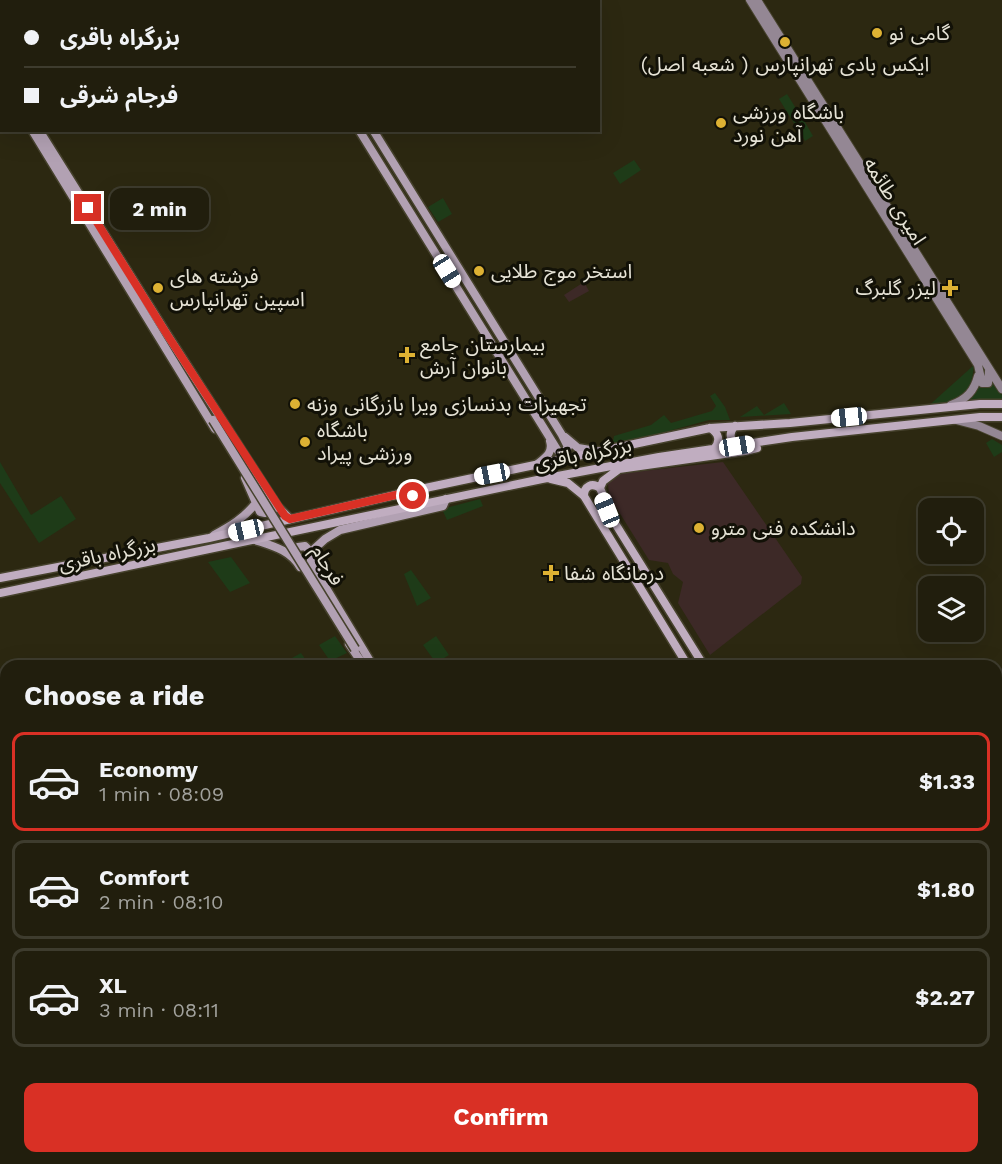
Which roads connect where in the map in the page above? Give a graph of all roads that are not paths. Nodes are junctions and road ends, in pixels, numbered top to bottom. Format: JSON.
{"nodes":[{"id":1,"x":750,"y":0,"type":"edge"},
{"id":2,"x":757,"y":0,"type":"edge"},
{"id":3,"x":801,"y":76,"type":"junction"},
{"id":4,"x":33,"y":132,"type":"edge"},
{"id":5,"x":40,"y":132,"type":"edge"},
{"id":6,"x":360,"y":132,"type":"edge"},
{"id":7,"x":374,"y":132,"type":"edge"},
{"id":8,"x":143,"y":302,"type":"junction"},
{"id":9,"x":979,"y":371,"type":"junction"},
{"id":10,"x":989,"y":371,"type":"junction"},
{"id":11,"x":1002,"y":389,"type":"edge"},
{"id":12,"x":209,"y":399,"type":"junction"},
{"id":13,"x":1002,"y":404,"type":"edge"},
{"id":14,"x":201,"y":405,"type":"junction"},
{"id":15,"x":940,"y":409,"type":"junction"},
{"id":16,"x":1002,"y":417,"type":"edge"},
{"id":17,"x":215,"y":419,"type":"junction"},
{"id":18,"x":954,"y":420,"type":"junction"},
{"id":19,"x":735,"y":426,"type":"junction"},
{"id":20,"x":710,"y":428,"type":"junction"},
{"id":21,"x":549,"y":435,"type":"junction"},
{"id":22,"x":562,"y":435,"type":"junction"},
{"id":23,"x":1002,"y":436,"type":"edge"},
{"id":24,"x":783,"y":439,"type":"junction"},
{"id":25,"x":737,"y":446,"type":"junction"},
{"id":26,"x":714,"y":449,"type":"junction"},
{"id":27,"x":604,"y":451,"type":"junction"},
{"id":28,"x":534,"y":466,"type":"junction"},
{"id":29,"x":542,"y":479,"type":"junction"},
{"id":30,"x":430,"y":487,"type":"junction"},
{"id":31,"x":600,"y":488,"type":"junction"},
{"id":32,"x":409,"y":492,"type":"junction"},
{"id":33,"x":584,"y":496,"type":"junction"},
{"id":34,"x":273,"y":499,"type":"junction"},
{"id":35,"x":446,"y":499,"type":"junction"},
{"id":36,"x":433,"y":502,"type":"junction"},
{"id":37,"x":256,"y":503,"type":"junction"},
{"id":38,"x":411,"y":507,"type":"junction"},
{"id":39,"x":290,"y":519,"type":"junction"},
{"id":40,"x":209,"y":538,"type":"junction"},
{"id":41,"x":255,"y":540,"type":"junction"},
{"id":42,"x":312,"y":553,"type":"junction"},
{"id":43,"x":296,"y":560,"type":"junction"},
{"id":44,"x":20,"y":574,"type":"junction"},
{"id":45,"x":0,"y":578,"type":"edge"},
{"id":46,"x":24,"y":588,"type":"junction"},
{"id":47,"x":2,"y":593,"type":"edge"},
{"id":48,"x":359,"y":651,"type":"junction"},
{"id":49,"x":362,"y":660,"type":"edge"},
{"id":50,"x":368,"y":660,"type":"edge"},
{"id":51,"x":684,"y":660,"type":"edge"},
{"id":52,"x":700,"y":660,"type":"edge"}],
"edges":[{"from":1,"to":3,"type":"main road","name":"امیری طائمه"},
{"from":2,"to":3,"type":"main road","name":"امیری طائمه"},
{"from":3,"to":9,"type":"main road","name":"امیری طائمه"},
{"from":3,"to":10,"type":"main road","name":"امیری طائمه"},
{"from":4,"to":8,"type":"main road"},
{"from":5,"to":8,"type":"main road"},
{"from":6,"to":21,"type":"main road"},
{"from":7,"to":22,"type":"main road"},
{"from":8,"to":12,"type":"main road"},
{"from":8,"to":14,"type":"main road"},
{"from":9,"to":10,"type":"main road"},
{"from":9,"to":15,"type":"main road"},
{"from":10,"to":11,"type":"main road","name":"امیری طائمه"},
{"from":12,"to":17,"type":"main road","name":"فرجام"},
{"from":12,"to":34,"type":"main road"},
{"from":13,"to":15,"type":"highway","name":"بزرگراه باقری"},
{"from":14,"to":17,"type":"main road","name":"فرجام"},
{"from":14,"to":37,"type":"main road"},
{"from":15,"to":19,"type":"highway","name":"بزرگراه باقری"},
{"from":16,"to":18,"type":"highway","name":"بزرگراه باقری"},
{"from":17,"to":48,"type":"main road","name":"فرجام","bridge":true},
{"from":18,"to":23,"type":"main road"},
{"from":18,"to":24,"type":"highway","name":"بزرگراه باقری"},
{"from":19,"to":20,"type":"highway","name":"بزرگراه باقری"},
{"from":19,"to":25,"type":"highway"},
{"from":20,"to":26,"type":"highway"},
{"from":20,"to":27,"type":"highway","name":"بزرگراه باقری"},
{"from":21,"to":22,"type":"main road"},
{"from":21,"to":28,"type":"main road"},
{"from":22,"to":27,"type":"main road"},
{"from":24,"to":25,"type":"highway","name":"بزرگراه باقری"},
{"from":24,"to":31,"type":"highway"},
{"from":25,"to":26,"type":"highway","name":"بزرگراه باقری"},
{"from":26,"to":29,"type":"highway","name":"بزرگراه باقری"},
{"from":27,"to":28,"type":"highway","name":"بزرگراه باقری"},
{"from":28,"to":30,"type":"highway","name":"بزرگراه باقری"},
{"from":29,"to":33,"type":"highway"},
{"from":29,"to":35,"type":"highway","name":"بزرگراه باقری"},
{"from":30,"to":32,"type":"highway","name":"بزرگراه باقری"},
{"from":30,"to":36,"type":"highway"},
{"from":31,"to":33,"type":"highway"},
{"from":31,"to":52,"type":"highway"},
{"from":32,"to":38,"type":"highway"},
{"from":32,"to":39,"type":"highway","name":"بزرگراه باقری"},
{"from":33,"to":51,"type":"highway"},
{"from":34,"to":37,"type":"main road"},
{"from":34,"to":39,"type":"main road"},
{"from":35,"to":36,"type":"highway","name":"بزرگراه باقری"},
{"from":35,"to":42,"type":"main road"},
{"from":36,"to":38,"type":"highway","name":"بزرگراه باقری"},
{"from":37,"to":40,"type":"main road"},
{"from":38,"to":41,"type":"highway","name":"بزرگراه باقری"},
{"from":39,"to":40,"type":"highway","name":"بزرگراه باقری"},
{"from":40,"to":44,"type":"highway","name":"بزرگراه باقری"},
{"from":41,"to":43,"type":"main road"},
{"from":41,"to":46,"type":"highway","name":"بزرگراه باقری"},
{"from":42,"to":43,"type":"main road"},
{"from":42,"to":48,"type":"main road"},
{"from":43,"to":48,"type":"main road"},
{"from":44,"to":45,"type":"highway","name":"بزرگراه باقری"},
{"from":44,"to":46,"type":"highway"},
{"from":45,"to":47,"type":"highway"},
{"from":46,"to":47,"type":"highway","name":"بزرگراه باقری"},
{"from":48,"to":49,"type":"main road"},
{"from":48,"to":50,"type":"main road"}]}
